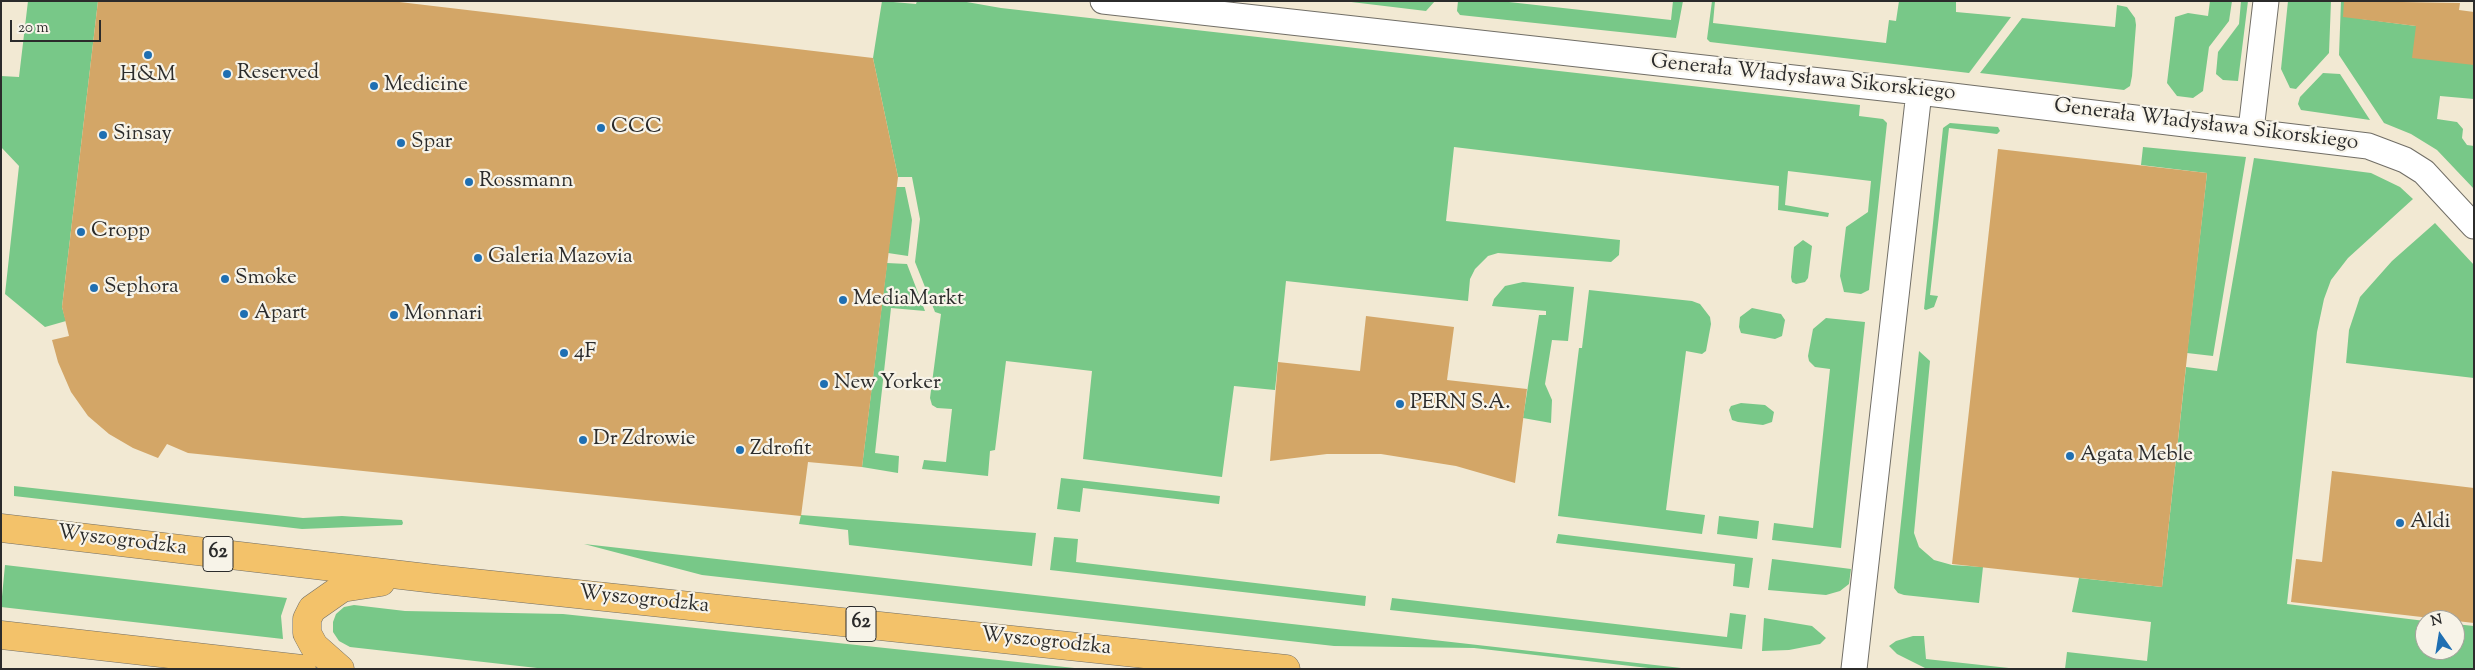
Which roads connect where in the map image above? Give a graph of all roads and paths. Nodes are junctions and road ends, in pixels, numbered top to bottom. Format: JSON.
{"nodes":[{"id":1,"x":1104,"y":1,"type":"edge"},
{"id":2,"x":2266,"y":1,"type":"edge"},
{"id":3,"x":1919,"y":92,"type":"junction"},
{"id":4,"x":2251,"y":130,"type":"junction"},
{"id":5,"x":2474,"y":226,"type":"edge"},
{"id":6,"x":1,"y":528,"type":"edge"},
{"id":7,"x":435,"y":579,"type":"junction"},
{"id":8,"x":1,"y":635,"type":"edge"},
{"id":9,"x":302,"y":669,"type":"edge"},
{"id":10,"x":340,"y":669,"type":"edge"},
{"id":11,"x":1286,"y":669,"type":"edge"},
{"id":12,"x":1854,"y":669,"type":"edge"}],
"edges":[{"from":1,"to":3,"type":"street","name":"Generała Władysława Sikorskiego"},
{"from":2,"to":4,"type":"street"},
{"from":3,"to":4,"type":"street","name":"Generała Władysława Sikorskiego"},
{"from":3,"to":12,"type":"street"},
{"from":4,"to":5,"type":"street","name":"Generała Władysława Sikorskiego"},
{"from":6,"to":7,"type":"main road","name":"Wyszogrodzka","number":"62"},
{"from":7,"to":10,"type":"main road"},
{"from":7,"to":11,"type":"main road","name":"Wyszogrodzka","number":"62"},
{"from":8,"to":9,"type":"main road"}]}
